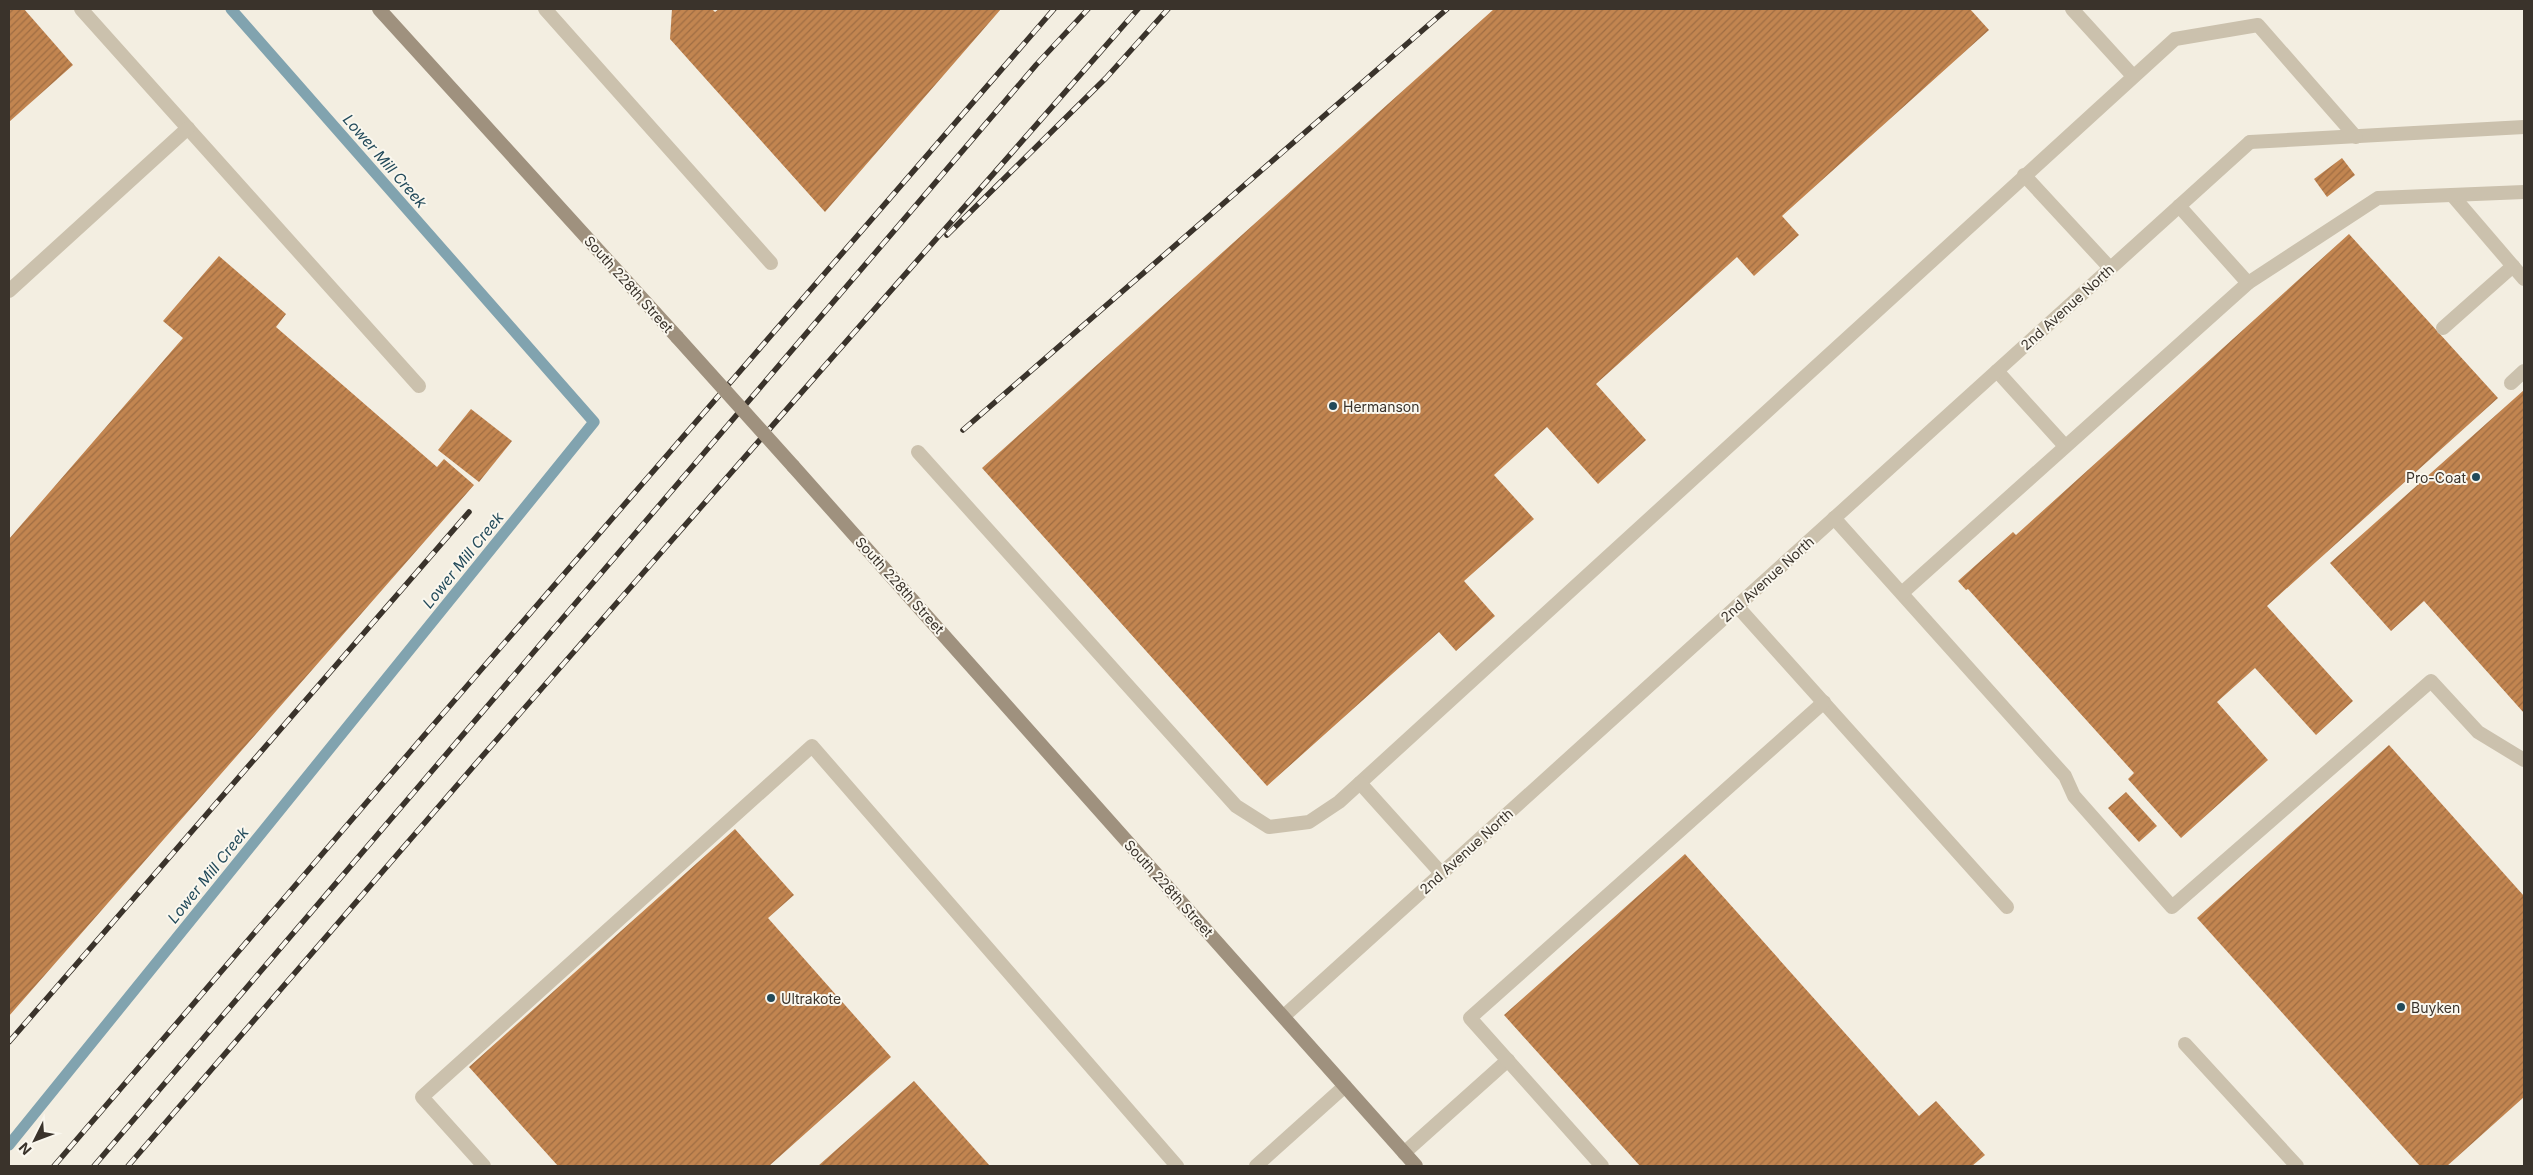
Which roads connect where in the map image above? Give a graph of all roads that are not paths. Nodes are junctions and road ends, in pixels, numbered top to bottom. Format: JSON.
{"nodes":[{"id":1,"x":81,"y":9,"type":"edge"},
{"id":2,"x":379,"y":9,"type":"edge"},
{"id":3,"x":545,"y":9,"type":"edge"},
{"id":4,"x":2072,"y":9,"type":"edge"},
{"id":5,"x":2133,"y":76,"type":"junction"},
{"id":6,"x":2524,"y":127,"type":"edge"},
{"id":7,"x":188,"y":128,"type":"junction"},
{"id":8,"x":2356,"y":137,"type":"junction"},
{"id":9,"x":2024,"y":175,"type":"junction"},
{"id":10,"x":2524,"y":192,"type":"edge"},
{"id":11,"x":2452,"y":195,"type":"junction"},
{"id":12,"x":2179,"y":206,"type":"junction"},
{"id":13,"x":771,"y":263,"type":"dead end"},
{"id":14,"x":2513,"y":266,"type":"junction"},
{"id":15,"x":2110,"y":268,"type":"junction"},
{"id":16,"x":2524,"y":279,"type":"edge"},
{"id":17,"x":2248,"y":282,"type":"junction"},
{"id":18,"x":9,"y":291,"type":"edge"},
{"id":19,"x":2443,"y":328,"type":"dead end"},
{"id":20,"x":1997,"y":370,"type":"junction"},
{"id":21,"x":2524,"y":371,"type":"edge"},
{"id":22,"x":2511,"y":383,"type":"dead end"},
{"id":23,"x":419,"y":386,"type":"dead end"},
{"id":24,"x":2065,"y":446,"type":"junction"},
{"id":25,"x":918,"y":452,"type":"dead end"},
{"id":26,"x":1834,"y":518,"type":"junction"},
{"id":27,"x":1902,"y":593,"type":"junction"},
{"id":28,"x":1738,"y":606,"type":"junction"},
{"id":29,"x":1824,"y":702,"type":"junction"},
{"id":30,"x":2524,"y":760,"type":"edge"},
{"id":31,"x":1360,"y":782,"type":"junction"},
{"id":32,"x":1442,"y":873,"type":"junction"},
{"id":33,"x":2007,"y":907,"type":"dead end"},
{"id":34,"x":1284,"y":1016,"type":"junction"},
{"id":35,"x":2185,"y":1044,"type":"dead end"},
{"id":36,"x":1508,"y":1060,"type":"junction"},
{"id":37,"x":1345,"y":1086,"type":"junction"},
{"id":38,"x":1404,"y":1153,"type":"junction"},
{"id":39,"x":482,"y":1165,"type":"edge"},
{"id":40,"x":1177,"y":1166,"type":"edge"},
{"id":41,"x":1256,"y":1166,"type":"edge"},
{"id":42,"x":1416,"y":1166,"type":"edge"},
{"id":43,"x":1602,"y":1166,"type":"edge"},
{"id":44,"x":2297,"y":1166,"type":"edge"}],
"edges":[{"from":1,"to":7,"type":"street"},
{"from":2,"to":34,"type":"main road","name":"South 228th Street","bridge":true},
{"from":3,"to":13,"type":"street"},
{"from":4,"to":5,"type":"street"},
{"from":5,"to":8,"type":"street"},
{"from":5,"to":9,"type":"street"},
{"from":6,"to":8,"type":"street"},
{"from":7,"to":18,"type":"street"},
{"from":7,"to":23,"type":"street"},
{"from":8,"to":12,"type":"street","name":"2nd Avenue North"},
{"from":9,"to":15,"type":"street"},
{"from":9,"to":31,"type":"street"},
{"from":10,"to":11,"type":"street"},
{"from":11,"to":14,"type":"street"},
{"from":11,"to":17,"type":"street"},
{"from":12,"to":15,"type":"street","name":"2nd Avenue North"},
{"from":12,"to":17,"type":"street"},
{"from":14,"to":16,"type":"street"},
{"from":14,"to":19,"type":"street"},
{"from":15,"to":20,"type":"street","name":"2nd Avenue North"},
{"from":17,"to":24,"type":"street"},
{"from":20,"to":24,"type":"street"},
{"from":20,"to":26,"type":"street","name":"2nd Avenue North"},
{"from":21,"to":22,"type":"street"},
{"from":24,"to":27,"type":"street"},
{"from":25,"to":31,"type":"street"},
{"from":26,"to":27,"type":"street"},
{"from":26,"to":28,"type":"street","name":"2nd Avenue North"},
{"from":27,"to":30,"type":"street"},
{"from":28,"to":29,"type":"street"},
{"from":28,"to":32,"type":"street","name":"2nd Avenue North"},
{"from":29,"to":33,"type":"street"},
{"from":29,"to":36,"type":"street"},
{"from":31,"to":32,"type":"street"},
{"from":32,"to":34,"type":"street","name":"2nd Avenue North"},
{"from":34,"to":37,"type":"main road","name":"South 228th Street"},
{"from":35,"to":44,"type":"street"},
{"from":36,"to":38,"type":"street"},
{"from":36,"to":43,"type":"street"},
{"from":37,"to":38,"type":"main road","name":"South 228th Street"},
{"from":37,"to":41,"type":"street"},
{"from":38,"to":42,"type":"main road","name":"South 228th Street"},
{"from":39,"to":40,"type":"street"}]}
